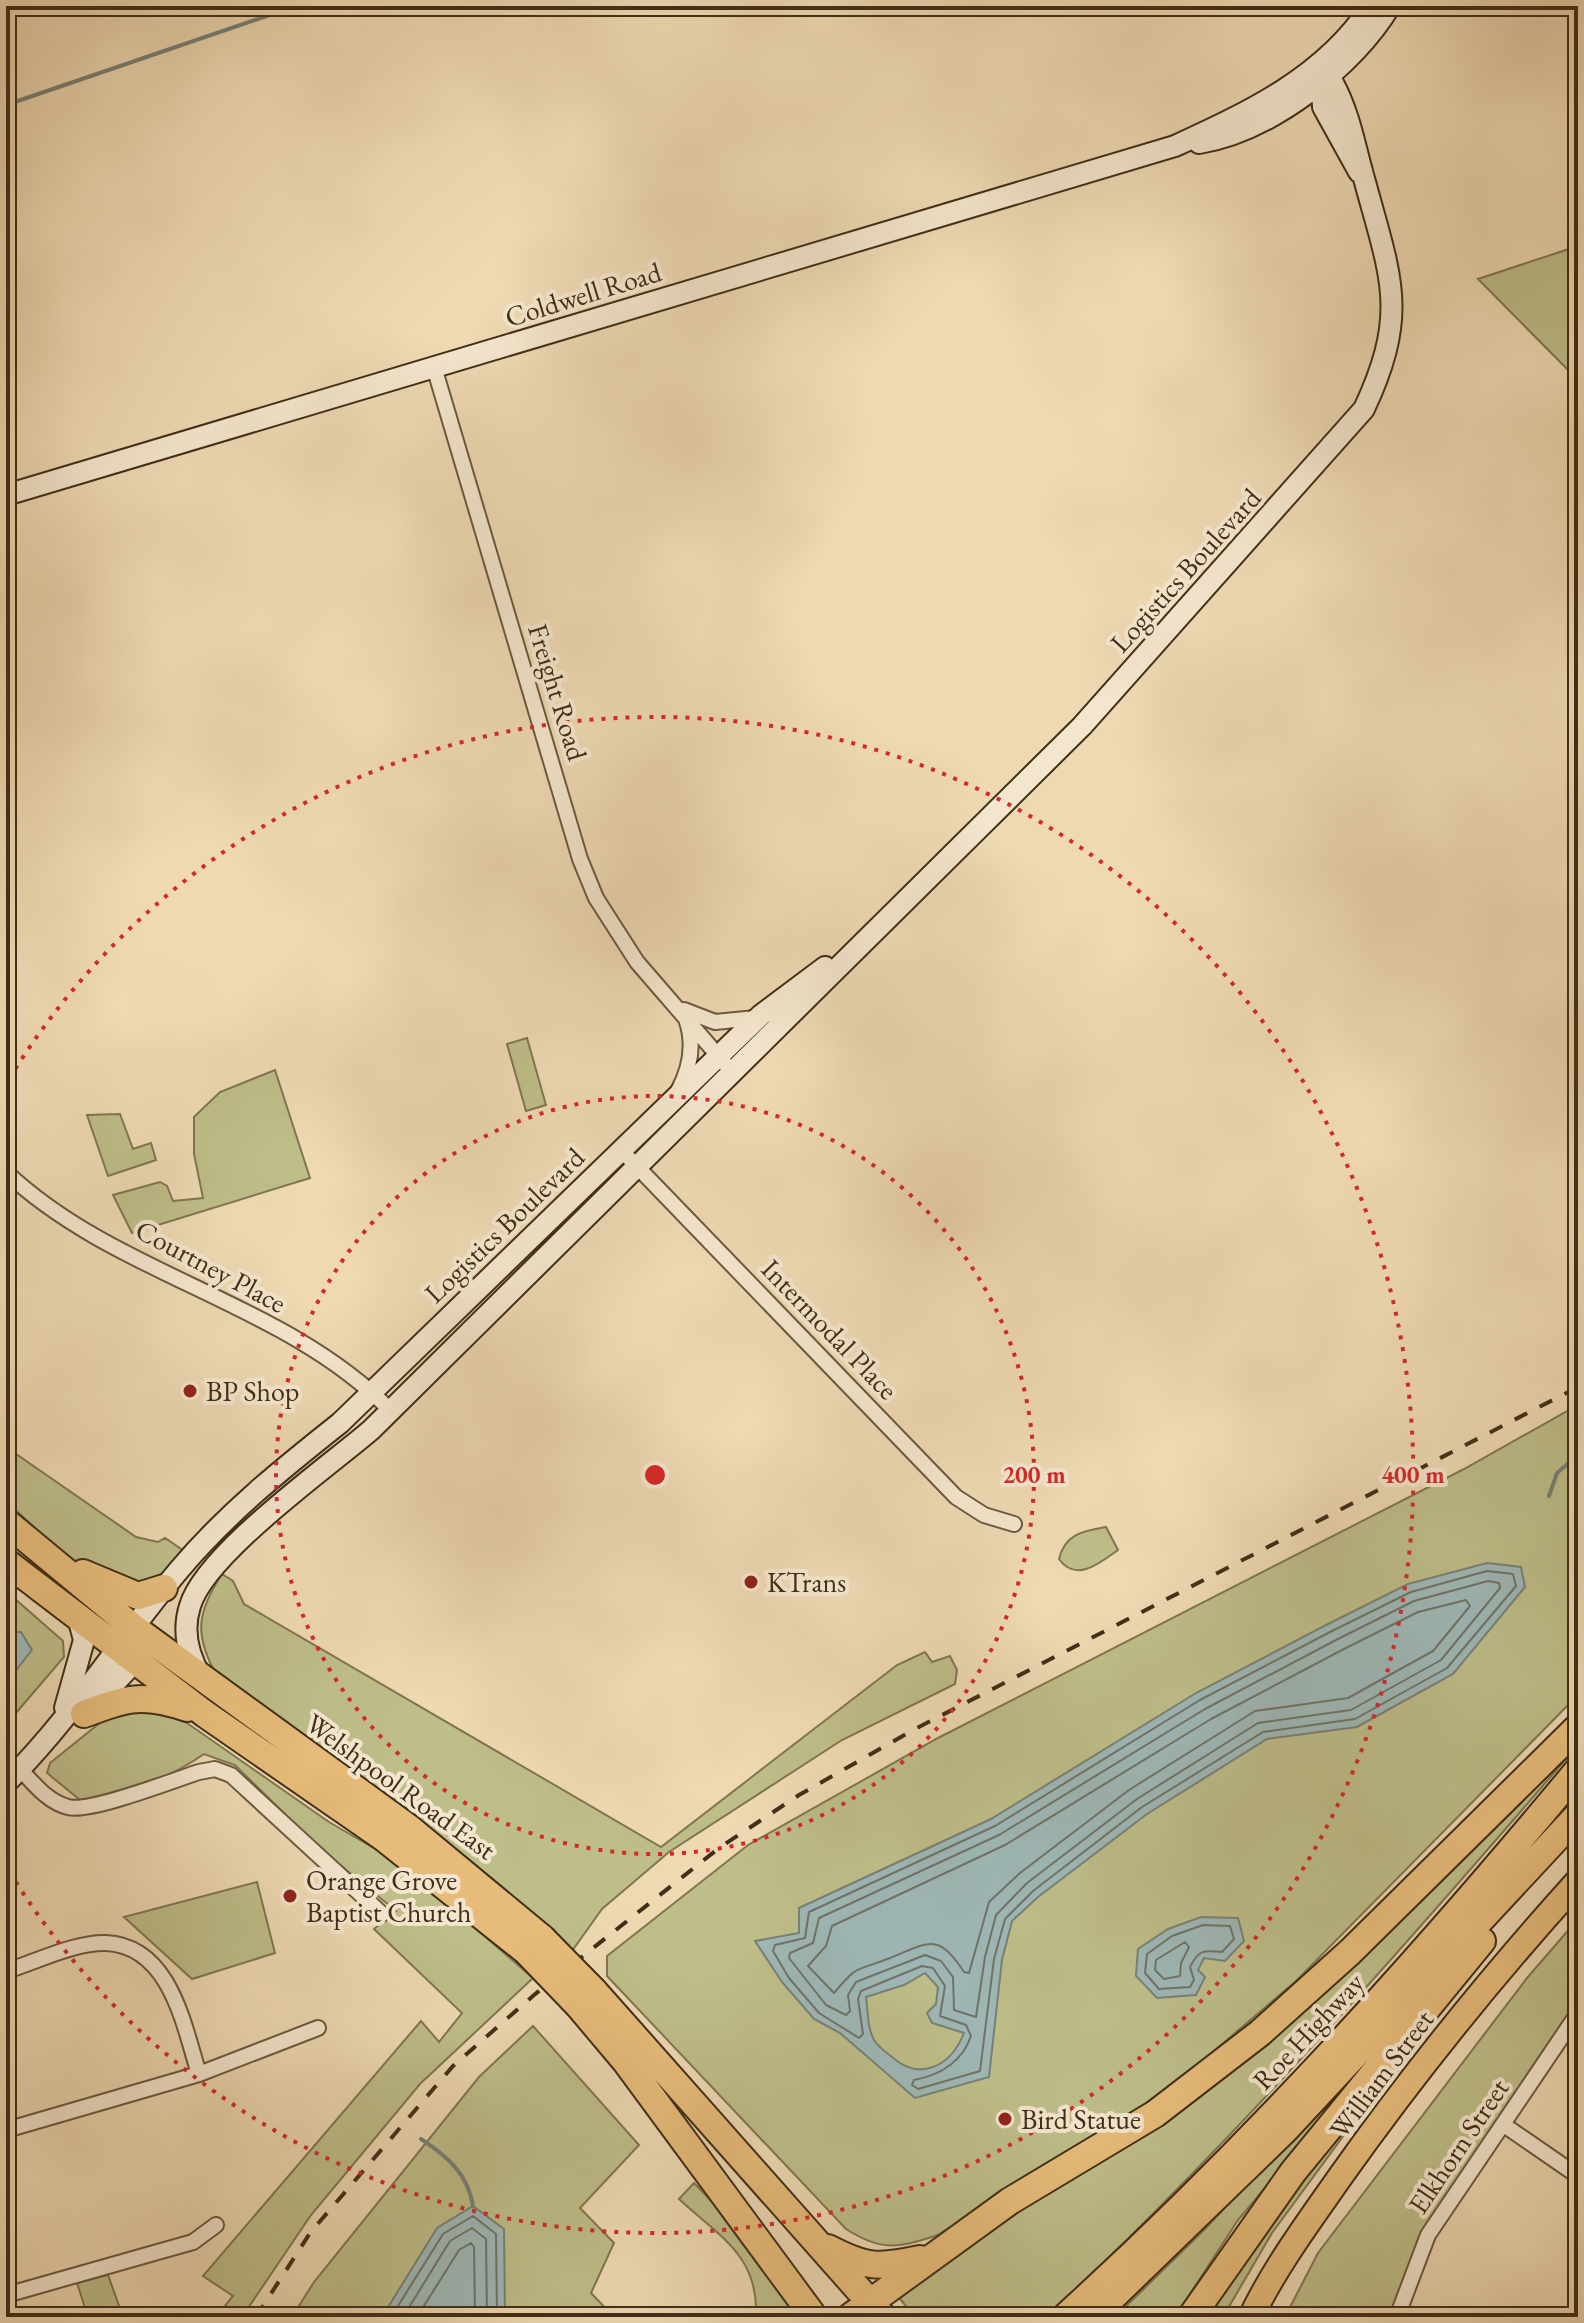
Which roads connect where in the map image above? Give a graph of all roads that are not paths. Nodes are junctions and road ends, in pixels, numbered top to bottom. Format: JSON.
{"nodes":[{"id":1,"x":1371,"y":6,"type":"edge"},
{"id":2,"x":1391,"y":6,"type":"edge"},
{"id":3,"x":1326,"y":77,"type":"junction"},
{"id":4,"x":1292,"y":95,"type":"junction"},
{"id":5,"x":1323,"y":107,"type":"junction"},
{"id":6,"x":1364,"y":178,"type":"junction"},
{"id":7,"x":434,"y":367,"type":"junction"},
{"id":8,"x":6,"y":495,"type":"edge"},
{"id":9,"x":872,"y":932,"type":"junction"},
{"id":10,"x":680,"y":1008,"type":"junction"},
{"id":11,"x":759,"y":1017,"type":"junction"},
{"id":12,"x":718,"y":1057,"type":"junction"},
{"id":13,"x":733,"y":1073,"type":"junction"},
{"id":14,"x":666,"y":1107,"type":"junction"},
{"id":15,"x":622,"y":1151,"type":"junction"},
{"id":16,"x":637,"y":1166,"type":"junction"},
{"id":17,"x":6,"y":1172,"type":"edge"},
{"id":18,"x":371,"y":1391,"type":"junction"},
{"id":19,"x":390,"y":1410,"type":"junction"},
{"id":20,"x":6,"y":1509,"type":"edge"},
{"id":21,"x":6,"y":1522,"type":"edge"},
{"id":22,"x":1014,"y":1524,"type":"dead end"},
{"id":23,"x":6,"y":1562,"type":"edge"},
{"id":24,"x":164,"y":1588,"type":"junction"},
{"id":25,"x":79,"y":1621,"type":"junction"},
{"id":26,"x":134,"y":1645,"type":"junction"},
{"id":27,"x":203,"y":1681,"type":"junction"},
{"id":28,"x":205,"y":1714,"type":"junction"},
{"id":29,"x":68,"y":1721,"type":"junction"},
{"id":30,"x":1578,"y":1727,"type":"edge"},
{"id":31,"x":1578,"y":1770,"type":"edge"},
{"id":32,"x":13,"y":1776,"type":"edge"},
{"id":33,"x":1578,"y":1817,"type":"edge"},
{"id":34,"x":1578,"y":1881,"type":"edge"},
{"id":35,"x":1578,"y":1901,"type":"edge"},
{"id":36,"x":382,"y":1914,"type":"dead end"},
{"id":37,"x":534,"y":1944,"type":"junction"},
{"id":38,"x":6,"y":1971,"type":"edge"},
{"id":39,"x":586,"y":1998,"type":"junction"},
{"id":40,"x":1578,"y":2013,"type":"edge"},
{"id":41,"x":318,"y":2028,"type":"dead end"},
{"id":42,"x":199,"y":2074,"type":"junction"},
{"id":43,"x":1504,"y":2125,"type":"junction"},
{"id":44,"x":6,"y":2130,"type":"edge"},
{"id":45,"x":1578,"y":2176,"type":"edge"},
{"id":46,"x":216,"y":2225,"type":"dead end"},
{"id":47,"x":814,"y":2241,"type":"junction"},
{"id":48,"x":931,"y":2256,"type":"junction"},
{"id":49,"x":785,"y":2277,"type":"junction"},
{"id":50,"x":6,"y":2295,"type":"edge"},
{"id":51,"x":867,"y":2312,"type":"edge"},
{"id":52,"x":798,"y":2317,"type":"edge"},
{"id":53,"x":814,"y":2317,"type":"edge"},
{"id":54,"x":1065,"y":2317,"type":"edge"},
{"id":55,"x":1092,"y":2317,"type":"edge"},
{"id":56,"x":1191,"y":2317,"type":"edge"},
{"id":57,"x":1251,"y":2317,"type":"edge"},
{"id":58,"x":1267,"y":2317,"type":"edge"},
{"id":59,"x":1397,"y":2317,"type":"edge"}],
"edges":[{"from":1,"to":3,"type":"street"},
{"from":2,"to":3,"type":"street"},
{"from":3,"to":4,"type":"street","name":"Coldwell Road"},
{"from":3,"to":5,"type":"street"},
{"from":3,"to":6,"type":"street","name":"Logistics Boulevard"},
{"from":4,"to":5,"type":"street"},
{"from":4,"to":7,"type":"street","name":"Coldwell Road"},
{"from":5,"to":6,"type":"street","name":"Logistics Boulevard"},
{"from":6,"to":9,"type":"street","name":"Logistics Boulevard"},
{"from":7,"to":8,"type":"street","name":"Coldwell Road"},
{"from":7,"to":10,"type":"street","name":"Freight Road"},
{"from":9,"to":11,"type":"street","name":"Logistics Boulevard"},
{"from":9,"to":13,"type":"street","name":"Logistics Boulevard"},
{"from":10,"to":11,"type":"street","name":"Freight Road"},
{"from":10,"to":12,"type":"street","name":"Freight Road"},
{"from":10,"to":14,"type":"street","name":"Freight Road"},
{"from":11,"to":12,"type":"street","name":"Logistics Boulevard"},
{"from":12,"to":13,"type":"street","name":"Freight Road"},
{"from":12,"to":14,"type":"street","name":"Logistics Boulevard"},
{"from":13,"to":16,"type":"street","name":"Logistics Boulevard"},
{"from":14,"to":15,"type":"street","name":"Logistics Boulevard"},
{"from":15,"to":16,"type":"street","name":"Intermodal Place"},
{"from":15,"to":18,"type":"street","name":"Logistics Boulevard"},
{"from":16,"to":19,"type":"street","name":"Logistics Boulevard"},
{"from":16,"to":22,"type":"street","name":"Intermodal Place"},
{"from":17,"to":18,"type":"street","name":"Courtney Place"},
{"from":18,"to":19,"type":"street","name":"Courtney Place"},
{"from":18,"to":24,"type":"street","name":"Logistics Boulevard"},
{"from":19,"to":27,"type":"street","name":"Logistics Boulevard"},
{"from":20,"to":24,"type":"highway"},
{"from":21,"to":26,"type":"highway","name":"Welshpool Road East"},
{"from":23,"to":25,"type":"highway","name":"Welshpool Road East"},
{"from":24,"to":26,"type":"street","name":"Logistics Boulevard"},
{"from":25,"to":26,"type":"highway","name":"Welshpool Road East"},
{"from":25,"to":29,"type":"street"},
{"from":26,"to":27,"type":"highway","name":"Welshpool Road East"},
{"from":26,"to":28,"type":"highway","name":"Welshpool Road East"},
{"from":26,"to":29,"type":"street","name":"Logistics Boulevard"},
{"from":27,"to":37,"type":"highway","name":"Welshpool Road East"},
{"from":28,"to":29,"type":"highway"},
{"from":28,"to":37,"type":"highway","name":"Welshpool Road East"},
{"from":29,"to":32,"type":"street","name":"Logistics Boulevard"},
{"from":30,"to":48,"type":"highway"},
{"from":31,"to":54,"type":"highway","name":"Roe Highway"},
{"from":32,"to":36,"type":"street"},
{"from":33,"to":55,"type":"highway","name":"Roe Highway"},
{"from":33,"to":56,"type":"highway"},
{"from":34,"to":57,"type":"main road","name":"William Street"},
{"from":35,"to":58,"type":"main road","name":"William Street"},
{"from":37,"to":39,"type":"highway","name":"Welshpool Road East","bridge":true},
{"from":38,"to":42,"type":"street"},
{"from":39,"to":47,"type":"highway","name":"Welshpool Road East"},
{"from":39,"to":49,"type":"highway","name":"Welshpool Road East"},
{"from":40,"to":43,"type":"street","name":"Elkhorn Street"},
{"from":41,"to":42,"type":"street"},
{"from":42,"to":44,"type":"street"},
{"from":43,"to":45,"type":"street"},
{"from":43,"to":59,"type":"street","name":"Elkhorn Street"},
{"from":46,"to":50,"type":"street"},
{"from":47,"to":48,"type":"highway"},
{"from":47,"to":51,"type":"highway","name":"Welshpool Road East"},
{"from":48,"to":51,"type":"highway"},
{"from":49,"to":52,"type":"highway"},
{"from":49,"to":53,"type":"highway","name":"Welshpool Road East"}]}
